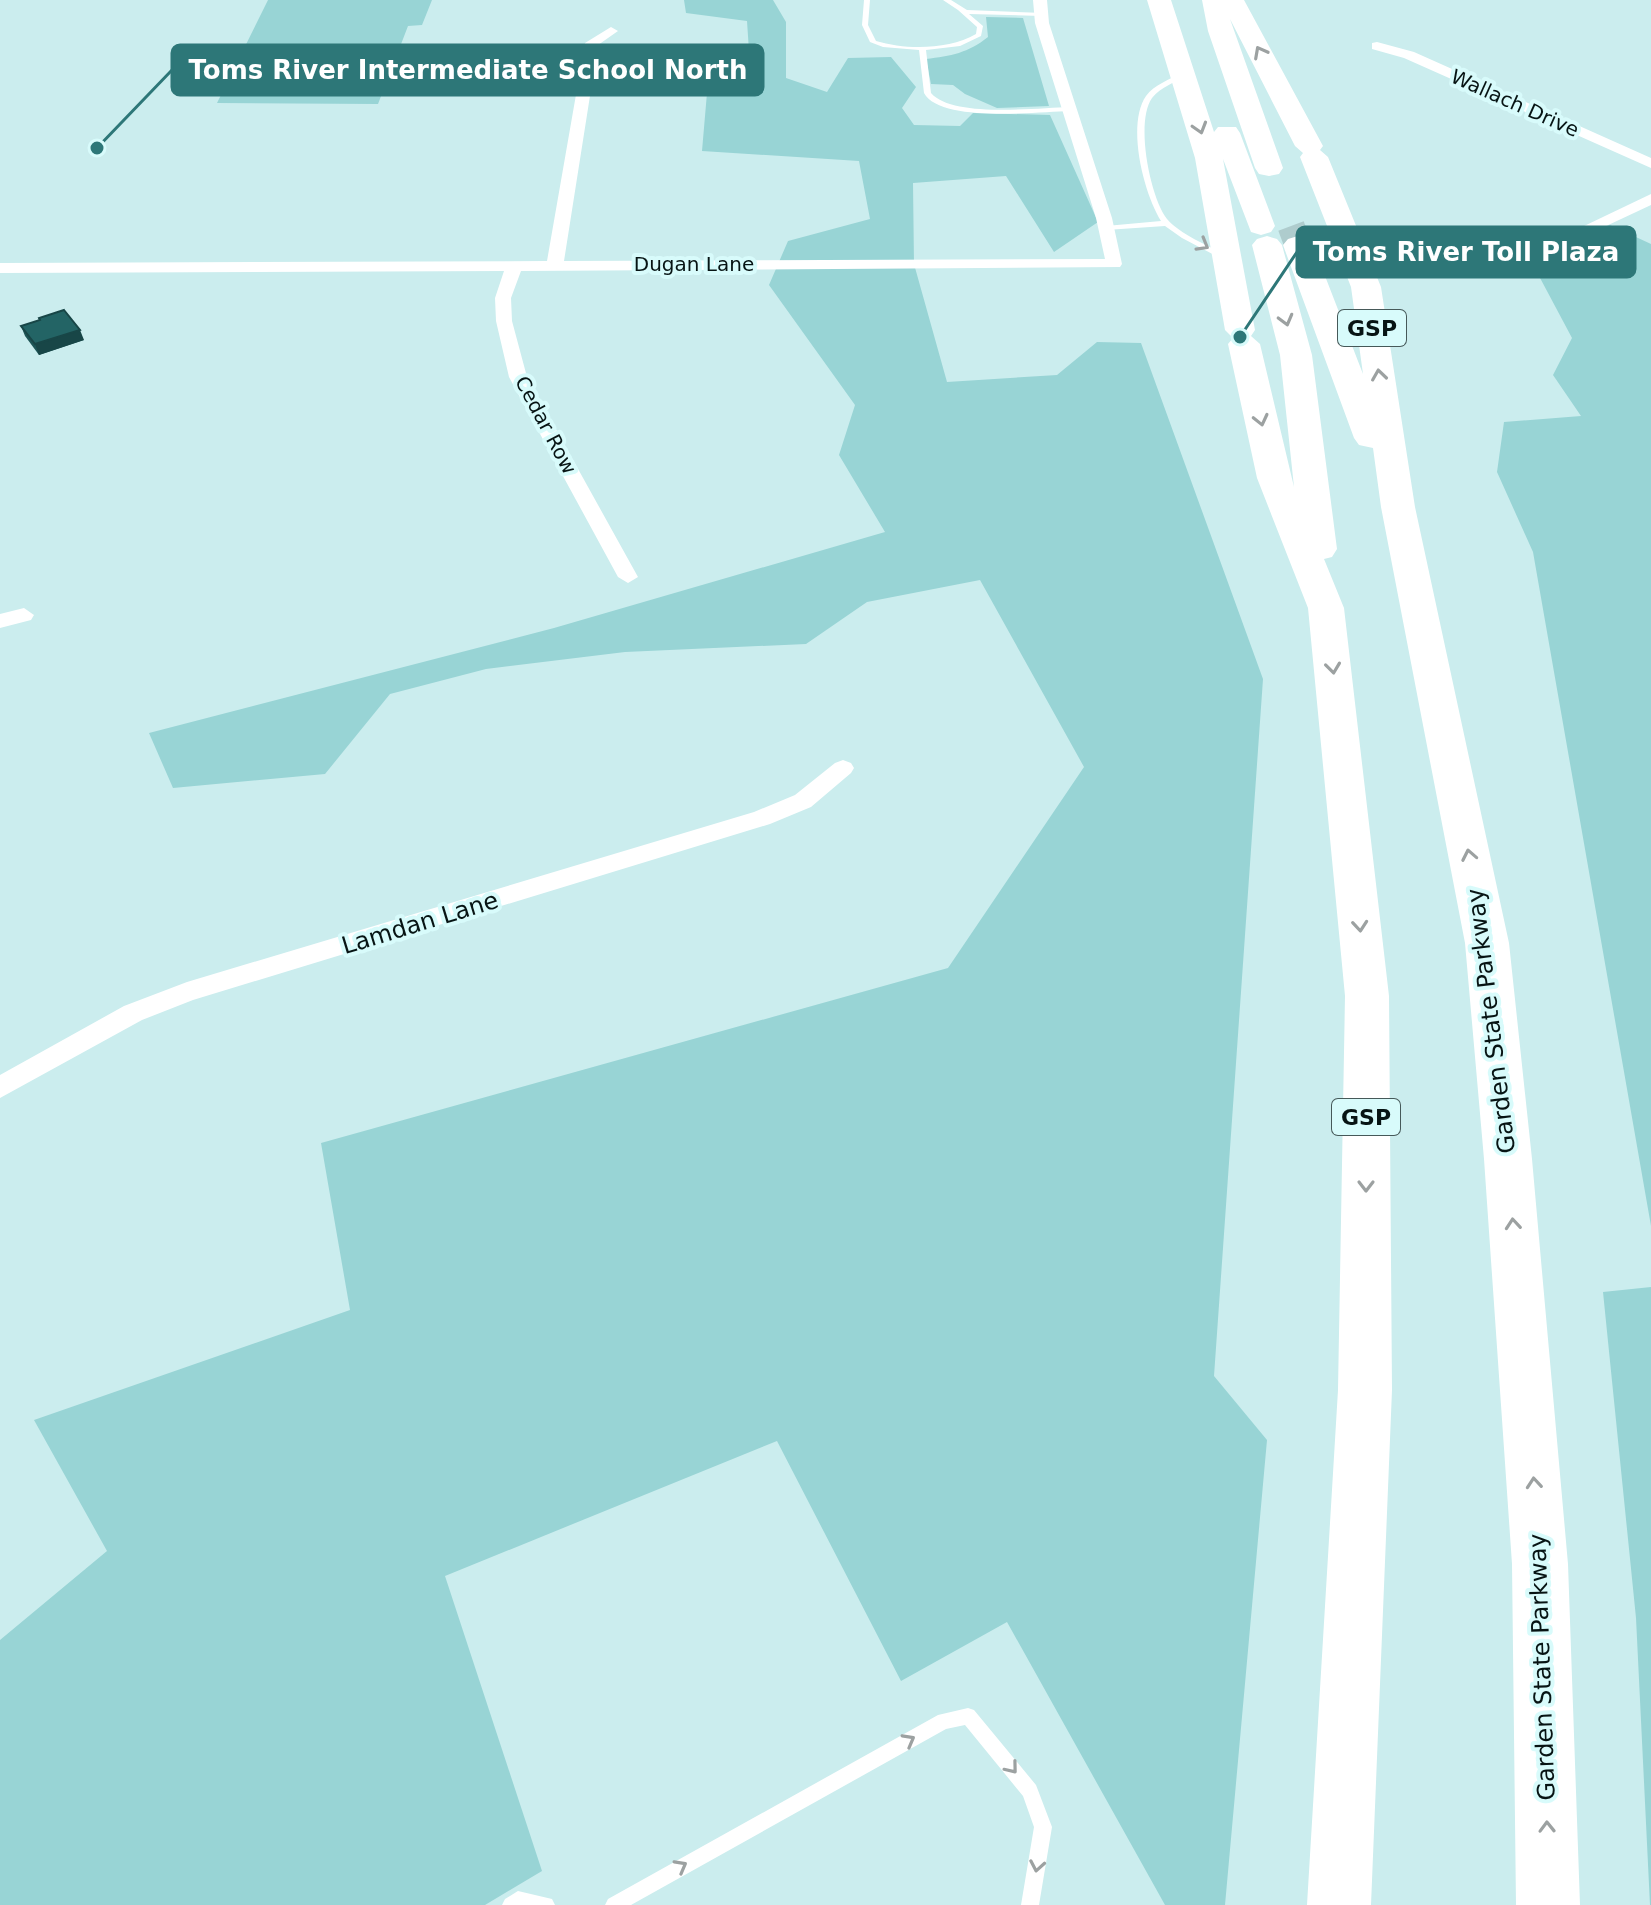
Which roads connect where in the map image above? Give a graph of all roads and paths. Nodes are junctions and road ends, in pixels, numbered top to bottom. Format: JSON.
{"nodes":[{"id":1,"x":867,"y":0,"type":"edge"},
{"id":2,"x":946,"y":0,"type":"edge"},
{"id":3,"x":1159,"y":0,"type":"edge"},
{"id":4,"x":1175,"y":0,"type":"edge"},
{"id":5,"x":1214,"y":0,"type":"edge"},
{"id":6,"x":1232,"y":0,"type":"edge"},
{"id":7,"x":1041,"y":7,"type":"edge"},
{"id":8,"x":961,"y":11,"type":"junction"},
{"id":9,"x":611,"y":31,"type":"dead end"},
{"id":10,"x":1377,"y":46,"type":"dead end"},
{"id":11,"x":922,"y":48,"type":"junction"},
{"id":12,"x":1184,"y":74,"type":"junction"},
{"id":13,"x":1069,"y":109,"type":"junction"},
{"id":14,"x":1651,"y":164,"type":"edge"},
{"id":15,"x":1277,"y":188,"type":"tunnel mouth"},
{"id":16,"x":1651,"y":199,"type":"edge"},
{"id":17,"x":1168,"y":223,"type":"junction"},
{"id":18,"x":1106,"y":228,"type":"junction"},
{"id":19,"x":1275,"y":238,"type":"junction"},
{"id":20,"x":1229,"y":261,"type":"junction"},
{"id":21,"x":1519,"y":261,"type":"dead end"},
{"id":22,"x":515,"y":264,"type":"junction"},
{"id":23,"x":555,"y":264,"type":"junction"},
{"id":24,"x":0,"y":268,"type":"edge"},
{"id":25,"x":1398,"y":507,"type":"junction"},
{"id":26,"x":628,"y":577,"type":"dead end"},
{"id":27,"x":1326,"y":608,"type":"junction"},
{"id":28,"x":24,"y":615,"type":"dead end"},
{"id":29,"x":0,"y":621,"type":"edge"},
{"id":30,"x":843,"y":768,"type":"dead end"},
{"id":31,"x":0,"y":1087,"type":"edge"},
{"id":32,"x":511,"y":1905,"type":"edge"},
{"id":33,"x":546,"y":1905,"type":"edge"},
{"id":34,"x":614,"y":1905,"type":"edge"},
{"id":35,"x":1030,"y":1905,"type":"edge"},
{"id":36,"x":1339,"y":1905,"type":"edge"},
{"id":37,"x":1548,"y":1905,"type":"edge"}],
"edges":[{"from":1,"to":11,"type":"lane"},
{"from":2,"to":8,"type":"lane"},
{"from":3,"to":12,"type":"highway","number":"GSP"},
{"from":4,"to":19,"type":"highway"},
{"from":5,"to":15,"type":"highway"},
{"from":25,"to":6,"type":"highway","name":"Garden State Parkway","number":"GSP","one_way":true},
{"from":7,"to":8,"type":"lane"},
{"from":7,"to":13,"type":"street","name":"Dugan Lane"},
{"from":8,"to":11,"type":"lane"},
{"from":9,"to":23,"type":"street"},
{"from":10,"to":14,"type":"street","name":"Wallach Drive"},
{"from":11,"to":13,"type":"lane"},
{"from":12,"to":17,"type":"lane"},
{"from":12,"to":20,"type":"highway","number":"GSP","one_way":true},
{"from":13,"to":18,"type":"street","name":"Dugan Lane"},
{"from":16,"to":21,"type":"street"},
{"from":17,"to":18,"type":"lane"},
{"from":17,"to":20,"type":"lane","one_way":true},
{"from":18,"to":23,"type":"street","name":"Dugan Lane"},
{"from":19,"to":25,"type":"highway"},
{"from":19,"to":27,"type":"highway","one_way":true},
{"from":20,"to":27,"type":"highway","number":"GSP","one_way":true},
{"from":22,"to":23,"type":"street","name":"Dugan Lane"},
{"from":22,"to":24,"type":"street","name":"Dugan Lane"},
{"from":22,"to":26,"type":"street","name":"Cedar Row"},
{"from":37,"to":25,"type":"highway","name":"Garden State Parkway","number":"GSP","one_way":true},
{"from":27,"to":36,"type":"highway","number":"GSP","one_way":true},
{"from":28,"to":29,"type":"street"},
{"from":30,"to":31,"type":"street","name":"Lamdan Lane"},
{"from":32,"to":33,"type":"lane"},
{"from":34,"to":35,"type":"lane","one_way":true}]}
